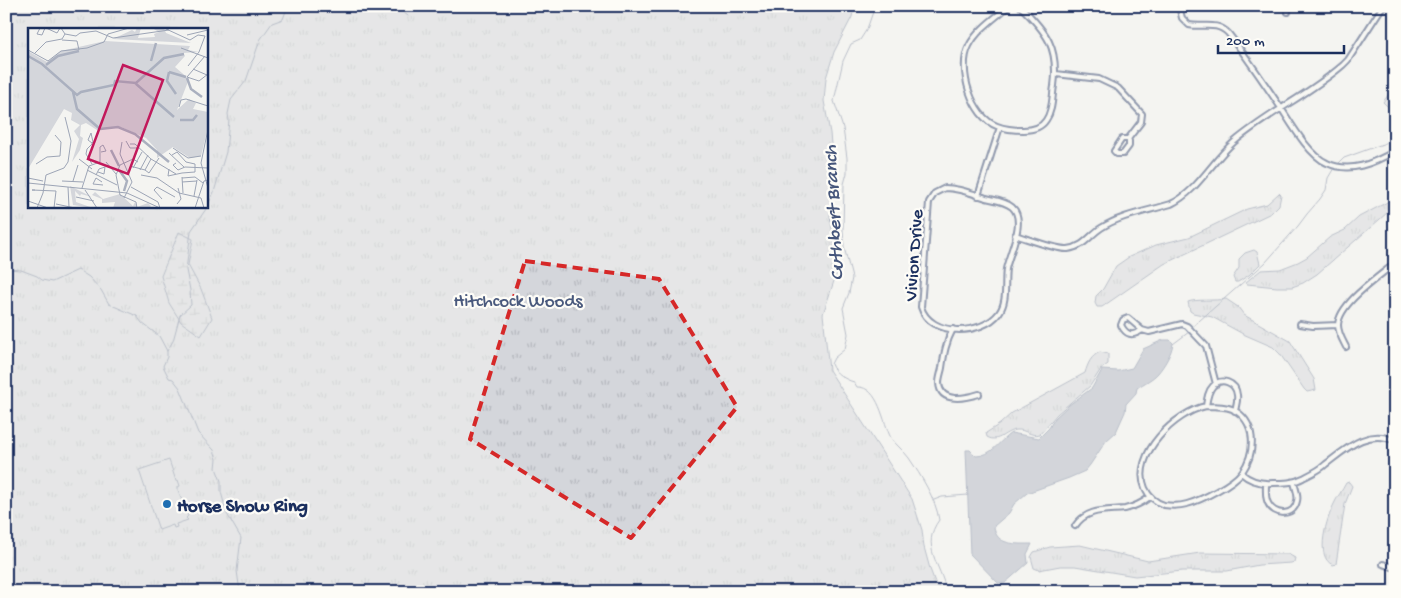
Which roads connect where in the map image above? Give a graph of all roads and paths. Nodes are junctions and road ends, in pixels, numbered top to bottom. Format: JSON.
{"nodes":[{"id":1,"x":1009,"y":6,"type":"edge"},
{"id":2,"x":1020,"y":6,"type":"edge"},
{"id":3,"x":1180,"y":6,"type":"edge"},
{"id":4,"x":1289,"y":6,"type":"edge"},
{"id":5,"x":1383,"y":6,"type":"edge"},
{"id":6,"x":1288,"y":12,"type":"dead end"},
{"id":7,"x":1056,"y":74,"type":"junction"},
{"id":8,"x":1281,"y":108,"type":"junction"},
{"id":9,"x":1000,"y":127,"type":"junction"},
{"id":10,"x":1128,"y":139,"type":"junction"},
{"id":11,"x":1395,"y":151,"type":"edge"},
{"id":12,"x":978,"y":196,"type":"junction"},
{"id":13,"x":1016,"y":235,"type":"junction"},
{"id":14,"x":1395,"y":263,"type":"edge"},
{"id":15,"x":1300,"y":324,"type":"dead end"},
{"id":16,"x":1338,"y":325,"type":"junction"},
{"id":17,"x":953,"y":329,"type":"junction"},
{"id":18,"x":1142,"y":330,"type":"junction"},
{"id":19,"x":1346,"y":348,"type":"dead end"},
{"id":20,"x":1216,"y":384,"type":"junction"},
{"id":21,"x":979,"y":394,"type":"dead end"},
{"id":22,"x":1206,"y":406,"type":"junction"},
{"id":23,"x":1235,"y":411,"type":"junction"},
{"id":24,"x":1395,"y":442,"type":"edge"},
{"id":25,"x":1241,"y":473,"type":"junction"},
{"id":26,"x":1294,"y":482,"type":"junction"},
{"id":27,"x":1266,"y":484,"type":"junction"},
{"id":28,"x":1150,"y":497,"type":"junction"},
{"id":29,"x":1075,"y":526,"type":"dead end"},
{"id":30,"x":1382,"y":564,"type":"dead end"},
{"id":31,"x":1395,"y":568,"type":"edge"}],
"edges":[{"from":1,"to":9,"type":"street"},
{"from":2,"to":7,"type":"street"},
{"from":3,"to":8,"type":"street"},
{"from":4,"to":6,"type":"street"},
{"from":5,"to":8,"type":"street"},
{"from":7,"to":9,"type":"street"},
{"from":7,"to":10,"type":"street"},
{"from":8,"to":11,"type":"street"},
{"from":8,"to":13,"type":"street"},
{"from":9,"to":12,"type":"street"},
{"from":10,"to":10,"type":"street"},
{"from":12,"to":13,"type":"street","name":"Vivion Drive"},
{"from":12,"to":17,"type":"street","name":"Vivion Drive"},
{"from":13,"to":17,"type":"street","name":"Vivion Drive"},
{"from":14,"to":16,"type":"street"},
{"from":15,"to":16,"type":"street"},
{"from":16,"to":19,"type":"street"},
{"from":17,"to":21,"type":"street"},
{"from":18,"to":18,"type":"street"},
{"from":18,"to":20,"type":"street"},
{"from":20,"to":22,"type":"street"},
{"from":20,"to":23,"type":"street"},
{"from":22,"to":23,"type":"street"},
{"from":22,"to":28,"type":"street"},
{"from":23,"to":25,"type":"street"},
{"from":24,"to":26,"type":"street"},
{"from":25,"to":27,"type":"street"},
{"from":25,"to":28,"type":"street"},
{"from":26,"to":27,"type":"street"},
{"from":26,"to":27,"type":"street"},
{"from":28,"to":29,"type":"street"},
{"from":30,"to":31,"type":"street"}]}
